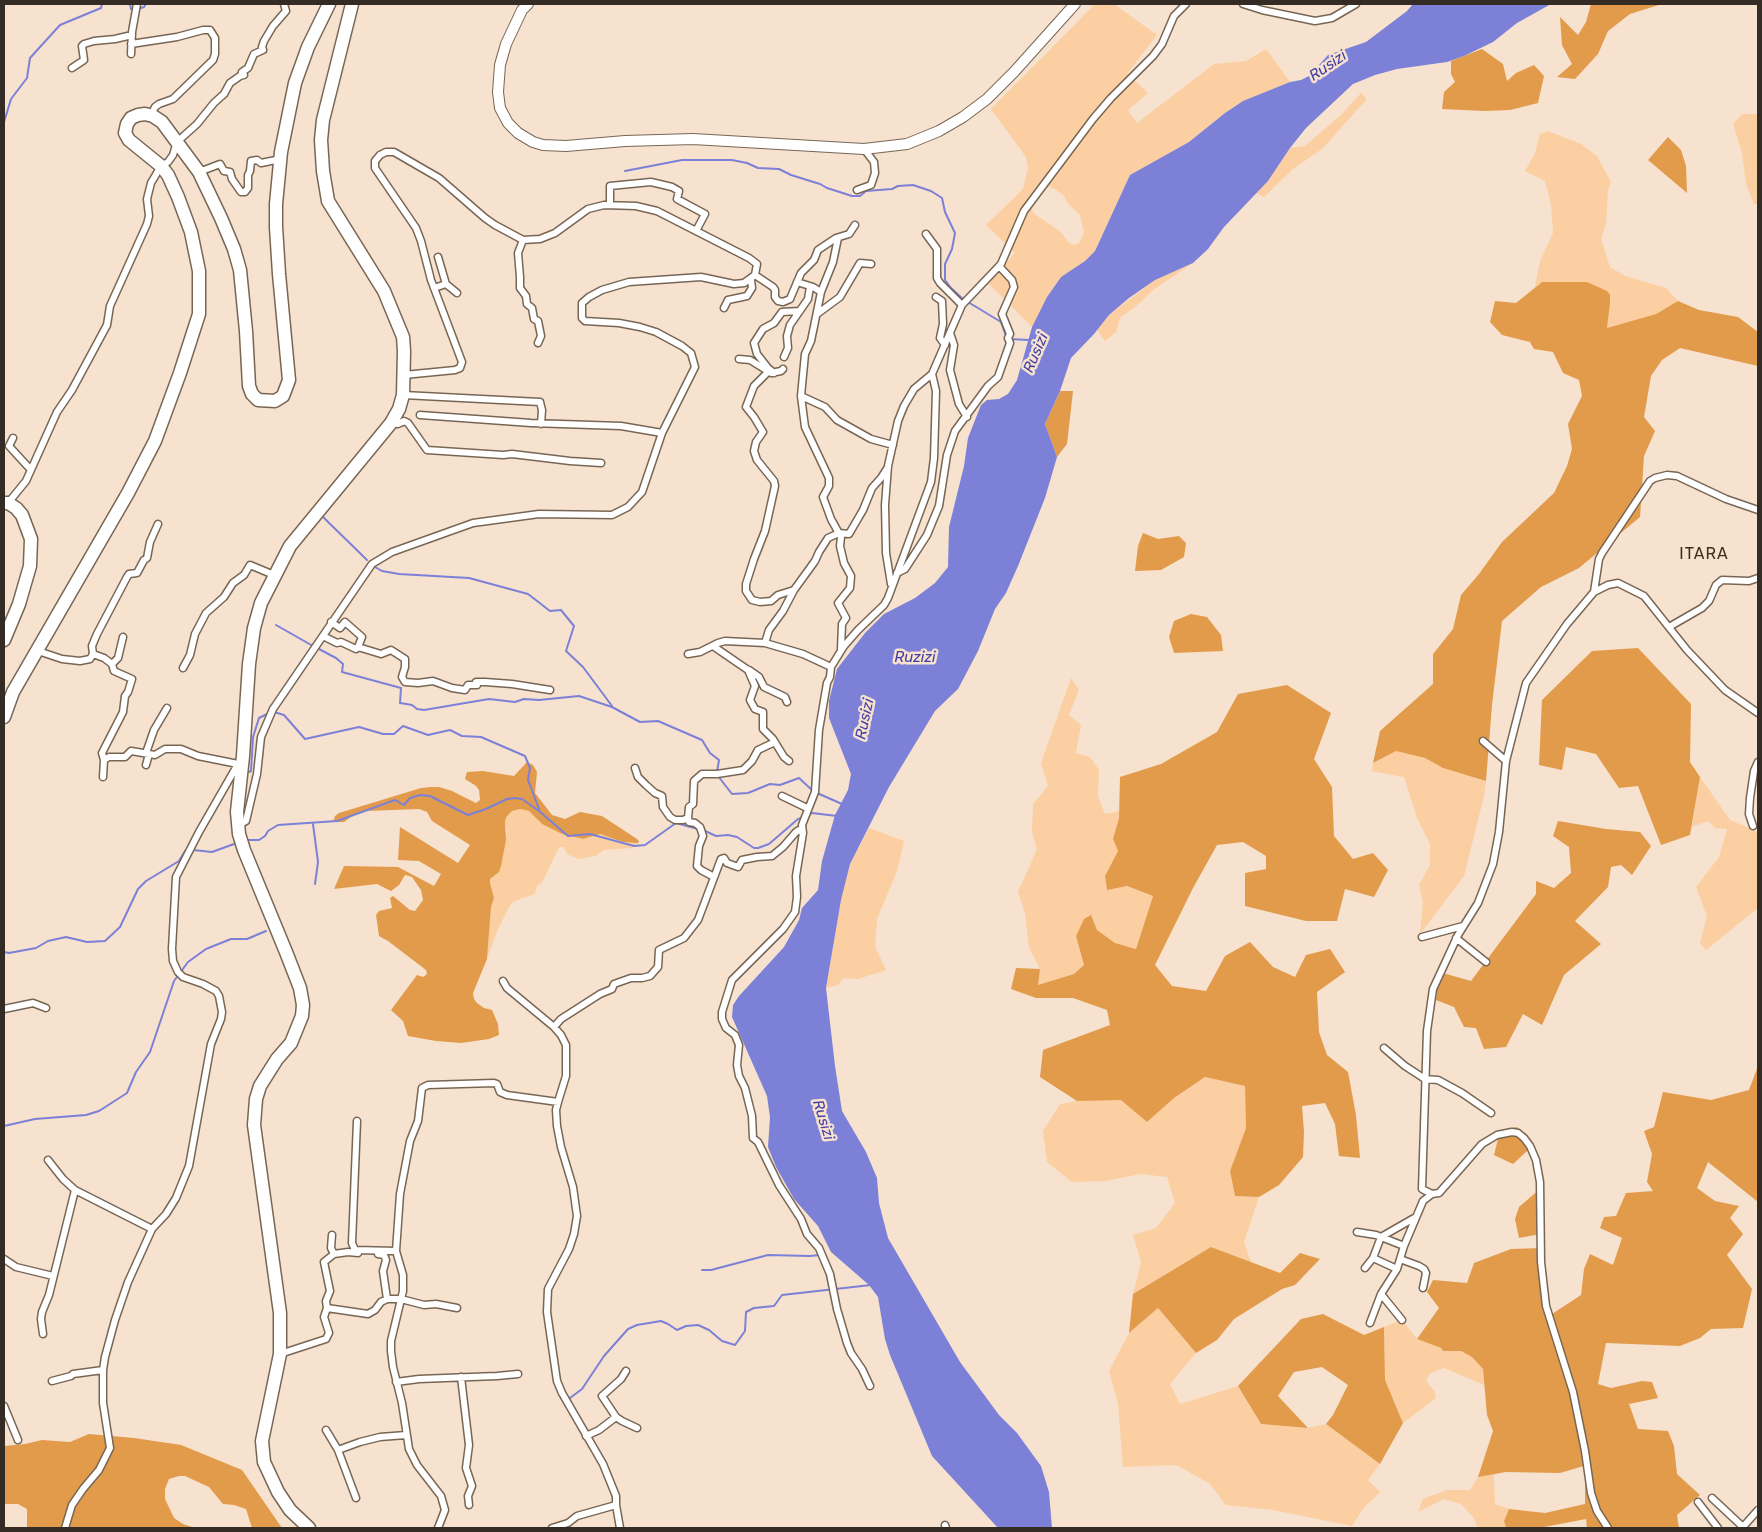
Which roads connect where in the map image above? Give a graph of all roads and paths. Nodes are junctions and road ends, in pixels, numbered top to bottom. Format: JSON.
{"nodes":[{"id":1,"x":137,"y":4,"type":"edge"},
{"id":2,"x":284,"y":4,"type":"edge"},
{"id":3,"x":329,"y":4,"type":"edge"},
{"id":4,"x":352,"y":4,"type":"edge"},
{"id":5,"x":528,"y":4,"type":"edge"},
{"id":6,"x":1075,"y":4,"type":"edge"},
{"id":7,"x":1186,"y":4,"type":"edge"},
{"id":8,"x":1243,"y":4,"type":"edge"},
{"id":9,"x":1356,"y":4,"type":"edge"},
{"id":10,"x":132,"y":35,"type":"junction"},
{"id":11,"x":132,"y":44,"type":"junction"},
{"id":12,"x":131,"y":54,"type":"dead end"},
{"id":13,"x":72,"y":68,"type":"dead end"},
{"id":14,"x":151,"y":115,"type":"junction"},
{"id":15,"x":177,"y":142,"type":"junction"},
{"id":16,"x":864,"y":149,"type":"junction"},
{"id":17,"x":280,"y":161,"type":"junction"},
{"id":18,"x":161,"y":166,"type":"junction"},
{"id":19,"x":199,"y":172,"type":"junction"},
{"id":20,"x":857,"y":190,"type":"dead end"},
{"id":21,"x":610,"y":205,"type":"junction"},
{"id":22,"x":855,"y":225,"type":"dead end"},
{"id":23,"x":696,"y":231,"type":"junction"},
{"id":24,"x":926,"y":234,"type":"dead end"},
{"id":25,"x":838,"y":238,"type":"junction"},
{"id":26,"x":524,"y":240,"type":"junction"},
{"id":27,"x":438,"y":257,"type":"dead end"},
{"id":28,"x":871,"y":264,"type":"dead end"},
{"id":29,"x":999,"y":266,"type":"junction"},
{"id":30,"x":753,"y":278,"type":"junction"},
{"id":31,"x":797,"y":282,"type":"junction"},
{"id":32,"x":446,"y":284,"type":"junction"},
{"id":33,"x":810,"y":287,"type":"junction"},
{"id":34,"x":434,"y":288,"type":"junction"},
{"id":35,"x":821,"y":292,"type":"junction"},
{"id":36,"x":457,"y":293,"type":"dead end"},
{"id":37,"x":936,"y":297,"type":"dead end"},
{"id":38,"x":965,"y":302,"type":"junction"},
{"id":39,"x":724,"y":308,"type":"dead end"},
{"id":40,"x":799,"y":311,"type":"junction"},
{"id":41,"x":817,"y":314,"type":"junction"},
{"id":42,"x":950,"y":333,"type":"junction"},
{"id":43,"x":538,"y":343,"type":"dead end"},
{"id":44,"x":945,"y":345,"type":"junction"},
{"id":45,"x":784,"y":357,"type":"dead end"},
{"id":46,"x":739,"y":359,"type":"dead end"},
{"id":47,"x":783,"y":369,"type":"dead end"},
{"id":48,"x":771,"y":372,"type":"junction"},
{"id":49,"x":404,"y":374,"type":"junction"},
{"id":50,"x":932,"y":374,"type":"junction"},
{"id":51,"x":403,"y":395,"type":"junction"},
{"id":52,"x":801,"y":396,"type":"junction"},
{"id":53,"x":420,"y":415,"type":"dead end"},
{"id":54,"x":967,"y":417,"type":"junction"},
{"id":55,"x":391,"y":423,"type":"junction"},
{"id":56,"x":541,"y":424,"type":"junction"},
{"id":57,"x":662,"y":433,"type":"junction"},
{"id":58,"x":13,"y":438,"type":"dead end"},
{"id":59,"x":893,"y":445,"type":"junction"},
{"id":60,"x":601,"y":463,"type":"dead end"},
{"id":61,"x":888,"y":466,"type":"junction"},
{"id":62,"x":31,"y":470,"type":"junction"},
{"id":63,"x":6,"y":503,"type":"edge"},
{"id":64,"x":1758,"y":510,"type":"edge"},
{"id":65,"x":158,"y":524,"type":"dead end"},
{"id":66,"x":839,"y":533,"type":"junction"},
{"id":67,"x":897,"y":574,"type":"junction"},
{"id":68,"x":274,"y":575,"type":"junction"},
{"id":69,"x":1758,"y":578,"type":"edge"},
{"id":70,"x":794,"y":590,"type":"junction"},
{"id":71,"x":891,"y":590,"type":"junction"},
{"id":72,"x":1594,"y":592,"type":"junction"},
{"id":73,"x":332,"y":622,"type":"junction"},
{"id":74,"x":1669,"y":627,"type":"junction"},
{"id":75,"x":322,"y":636,"type":"junction"},
{"id":76,"x":123,"y":637,"type":"dead end"},
{"id":77,"x":4,"y":640,"type":"edge"},
{"id":78,"x":765,"y":643,"type":"junction"},
{"id":79,"x":713,"y":646,"type":"junction"},
{"id":80,"x":358,"y":647,"type":"junction"},
{"id":81,"x":38,"y":651,"type":"junction"},
{"id":82,"x":841,"y":651,"type":"junction"},
{"id":83,"x":93,"y":654,"type":"junction"},
{"id":84,"x":688,"y":654,"type":"dead end"},
{"id":85,"x":112,"y":664,"type":"junction"},
{"id":86,"x":831,"y":667,"type":"junction"},
{"id":87,"x":183,"y":668,"type":"dead end"},
{"id":88,"x":748,"y":670,"type":"junction"},
{"id":89,"x":550,"y":690,"type":"dead end"},
{"id":90,"x":787,"y":702,"type":"dead end"},
{"id":91,"x":168,"y":708,"type":"dead end"},
{"id":92,"x":1758,"y":713,"type":"edge"},
{"id":93,"x":4,"y":717,"type":"edge"},
{"id":94,"x":1483,"y":741,"type":"dead end"},
{"id":95,"x":775,"y":742,"type":"junction"},
{"id":96,"x":148,"y":754,"type":"junction"},
{"id":97,"x":104,"y":760,"type":"junction"},
{"id":98,"x":241,"y":760,"type":"junction"},
{"id":99,"x":789,"y":761,"type":"dead end"},
{"id":100,"x":1506,"y":761,"type":"junction"},
{"id":101,"x":1758,"y":763,"type":"edge"},
{"id":102,"x":146,"y":765,"type":"dead end"},
{"id":103,"x":635,"y":768,"type":"dead end"},
{"id":104,"x":103,"y":777,"type":"dead end"},
{"id":105,"x":782,"y":796,"type":"dead end"},
{"id":106,"x":806,"y":811,"type":"junction"},
{"id":107,"x":688,"y":818,"type":"junction"},
{"id":108,"x":239,"y":825,"type":"junction"},
{"id":109,"x":1753,"y":826,"type":"dead end"},
{"id":110,"x":803,"y":833,"type":"junction"},
{"id":111,"x":714,"y":877,"type":"junction"},
{"id":112,"x":1463,"y":926,"type":"junction"},
{"id":113,"x":1422,"y":937,"type":"dead end"},
{"id":114,"x":1456,"y":938,"type":"junction"},
{"id":115,"x":1486,"y":962,"type":"dead end"},
{"id":116,"x":503,"y":981,"type":"dead end"},
{"id":117,"x":46,"y":1008,"type":"dead end"},
{"id":118,"x":4,"y":1009,"type":"edge"},
{"id":119,"x":554,"y":1027,"type":"junction"},
{"id":120,"x":1384,"y":1048,"type":"dead end"},
{"id":121,"x":1425,"y":1079,"type":"junction"},
{"id":122,"x":558,"y":1102,"type":"junction"},
{"id":123,"x":1491,"y":1113,"type":"dead end"},
{"id":124,"x":357,"y":1121,"type":"dead end"},
{"id":125,"x":48,"y":1160,"type":"dead end"},
{"id":126,"x":76,"y":1190,"type":"junction"},
{"id":127,"x":1432,"y":1194,"type":"junction"},
{"id":128,"x":1416,"y":1217,"type":"junction"},
{"id":129,"x":152,"y":1229,"type":"junction"},
{"id":130,"x":1357,"y":1232,"type":"dead end"},
{"id":131,"x":332,"y":1235,"type":"dead end"},
{"id":132,"x":1381,"y":1237,"type":"junction"},
{"id":133,"x":1404,"y":1246,"type":"junction"},
{"id":134,"x":396,"y":1251,"type":"junction"},
{"id":135,"x":334,"y":1254,"type":"junction"},
{"id":136,"x":1373,"y":1258,"type":"junction"},
{"id":137,"x":4,"y":1259,"type":"edge"},
{"id":138,"x":1400,"y":1260,"type":"junction"},
{"id":139,"x":1365,"y":1268,"type":"dead end"},
{"id":140,"x":1397,"y":1269,"type":"junction"},
{"id":141,"x":53,"y":1276,"type":"junction"},
{"id":142,"x":1423,"y":1288,"type":"dead end"},
{"id":143,"x":1381,"y":1294,"type":"junction"},
{"id":144,"x":387,"y":1299,"type":"junction"},
{"id":145,"x":401,"y":1300,"type":"junction"},
{"id":146,"x":327,"y":1308,"type":"junction"},
{"id":147,"x":457,"y":1308,"type":"dead end"},
{"id":148,"x":1402,"y":1320,"type":"dead end"},
{"id":149,"x":1370,"y":1323,"type":"dead end"},
{"id":150,"x":43,"y":1334,"type":"dead end"},
{"id":151,"x":280,"y":1354,"type":"junction"},
{"id":152,"x":103,"y":1370,"type":"junction"},
{"id":153,"x":626,"y":1371,"type":"dead end"},
{"id":154,"x":518,"y":1374,"type":"dead end"},
{"id":155,"x":461,"y":1377,"type":"junction"},
{"id":156,"x":52,"y":1381,"type":"dead end"},
{"id":157,"x":396,"y":1382,"type":"junction"},
{"id":158,"x":870,"y":1386,"type":"dead end"},
{"id":159,"x":4,"y":1406,"type":"edge"},
{"id":160,"x":616,"y":1417,"type":"junction"},
{"id":161,"x":637,"y":1428,"type":"dead end"},
{"id":162,"x":326,"y":1430,"type":"dead end"},
{"id":163,"x":406,"y":1435,"type":"junction"},
{"id":164,"x":586,"y":1436,"type":"junction"},
{"id":165,"x":18,"y":1440,"type":"dead end"},
{"id":166,"x":338,"y":1450,"type":"junction"},
{"id":167,"x":356,"y":1498,"type":"dead end"},
{"id":168,"x":1712,"y":1498,"type":"dead end"},
{"id":169,"x":1698,"y":1502,"type":"dead end"},
{"id":170,"x":470,"y":1505,"type":"dead end"},
{"id":171,"x":616,"y":1505,"type":"junction"},
{"id":172,"x":1757,"y":1516,"type":"edge"},
{"id":173,"x":65,"y":1528,"type":"edge"},
{"id":174,"x":308,"y":1528,"type":"edge"},
{"id":175,"x":438,"y":1528,"type":"edge"},
{"id":176,"x":552,"y":1528,"type":"edge"},
{"id":177,"x":620,"y":1528,"type":"edge"},
{"id":178,"x":1608,"y":1528,"type":"edge"},
{"id":179,"x":1718,"y":1528,"type":"edge"},
{"id":180,"x":1742,"y":1528,"type":"edge"}],
"edges":[{"from":1,"to":10,"type":"street"},
{"from":2,"to":15,"type":"street"},
{"from":3,"to":17,"type":"highway"},
{"from":4,"to":49,"type":"highway"},
{"from":5,"to":16,"type":"main road"},
{"from":6,"to":16,"type":"main road"},
{"from":7,"to":29,"type":"street"},
{"from":8,"to":9,"type":"street"},
{"from":10,"to":11,"type":"street"},
{"from":10,"to":13,"type":"street"},
{"from":11,"to":12,"type":"street"},
{"from":11,"to":14,"type":"street"},
{"from":14,"to":15,"type":"highway"},
{"from":14,"to":18,"type":"highway"},
{"from":15,"to":18,"type":"street"},
{"from":15,"to":19,"type":"highway"},
{"from":16,"to":20,"type":"street"},
{"from":17,"to":19,"type":"street"},
{"from":17,"to":19,"type":"highway"},
{"from":18,"to":62,"type":"street"},
{"from":18,"to":81,"type":"highway"},
{"from":21,"to":23,"type":"street"},
{"from":21,"to":23,"type":"street"},
{"from":21,"to":26,"type":"street"},
{"from":22,"to":25,"type":"street"},
{"from":23,"to":30,"type":"street"},
{"from":24,"to":38,"type":"street"},
{"from":25,"to":31,"type":"street"},
{"from":25,"to":35,"type":"street"},
{"from":26,"to":34,"type":"street"},
{"from":26,"to":43,"type":"street"},
{"from":27,"to":32,"type":"street"},
{"from":28,"to":41,"type":"street"},
{"from":29,"to":38,"type":"street"},
{"from":29,"to":54,"type":"street"},
{"from":30,"to":31,"type":"street"},
{"from":30,"to":39,"type":"street"},
{"from":30,"to":57,"type":"street"},
{"from":31,"to":33,"type":"street"},
{"from":32,"to":34,"type":"street"},
{"from":32,"to":36,"type":"street"},
{"from":33,"to":35,"type":"street"},
{"from":33,"to":40,"type":"street"},
{"from":34,"to":49,"type":"street"},
{"from":35,"to":41,"type":"street"},
{"from":37,"to":44,"type":"street"},
{"from":38,"to":42,"type":"street"},
{"from":40,"to":45,"type":"street"},
{"from":40,"to":48,"type":"street"},
{"from":41,"to":52,"type":"street"},
{"from":42,"to":44,"type":"street"},
{"from":42,"to":54,"type":"street"},
{"from":44,"to":50,"type":"street"},
{"from":46,"to":48,"type":"street"},
{"from":47,"to":48,"type":"street"},
{"from":48,"to":70,"type":"street"},
{"from":49,"to":51,"type":"highway"},
{"from":50,"to":59,"type":"street"},
{"from":50,"to":67,"type":"street"},
{"from":51,"to":55,"type":"highway"},
{"from":51,"to":56,"type":"street"},
{"from":52,"to":59,"type":"street"},
{"from":52,"to":66,"type":"street"},
{"from":53,"to":56,"type":"street"},
{"from":54,"to":67,"type":"street"},
{"from":55,"to":60,"type":"street"},
{"from":55,"to":68,"type":"highway"},
{"from":56,"to":57,"type":"street"},
{"from":57,"to":73,"type":"street"},
{"from":58,"to":62,"type":"street"},
{"from":59,"to":61,"type":"street"},
{"from":61,"to":66,"type":"street"},
{"from":61,"to":71,"type":"street"},
{"from":62,"to":63,"type":"street"},
{"from":63,"to":77,"type":"highway"},
{"from":64,"to":72,"type":"street"},
{"from":65,"to":83,"type":"street"},
{"from":66,"to":70,"type":"street"},
{"from":66,"to":82,"type":"street"},
{"from":67,"to":71,"type":"street"},
{"from":68,"to":87,"type":"street"},
{"from":68,"to":98,"type":"highway"},
{"from":69,"to":74,"type":"street"},
{"from":70,"to":78,"type":"street"},
{"from":71,"to":82,"type":"street"},
{"from":72,"to":74,"type":"street"},
{"from":72,"to":100,"type":"street"},
{"from":73,"to":75,"type":"street"},
{"from":73,"to":80,"type":"street"},
{"from":74,"to":92,"type":"street"},
{"from":75,"to":80,"type":"street"},
{"from":75,"to":108,"type":"street"},
{"from":76,"to":85,"type":"street"},
{"from":78,"to":79,"type":"street"},
{"from":78,"to":86,"type":"street"},
{"from":79,"to":84,"type":"street"},
{"from":79,"to":88,"type":"street"},
{"from":80,"to":89,"type":"street"},
{"from":81,"to":83,"type":"street"},
{"from":81,"to":93,"type":"highway"},
{"from":82,"to":86,"type":"street"},
{"from":83,"to":85,"type":"street"},
{"from":85,"to":97,"type":"street"},
{"from":86,"to":106,"type":"street"},
{"from":88,"to":90,"type":"street"},
{"from":88,"to":95,"type":"street"},
{"from":91,"to":96,"type":"street"},
{"from":94,"to":100,"type":"street"},
{"from":95,"to":99,"type":"street"},
{"from":95,"to":107,"type":"street"},
{"from":96,"to":97,"type":"street"},
{"from":96,"to":98,"type":"street"},
{"from":96,"to":102,"type":"street"},
{"from":97,"to":104,"type":"street"},
{"from":98,"to":108,"type":"highway"},
{"from":98,"to":129,"type":"street"},
{"from":100,"to":112,"type":"street"},
{"from":101,"to":109,"type":"street"},
{"from":103,"to":107,"type":"street"},
{"from":105,"to":106,"type":"street"},
{"from":106,"to":110,"type":"street"},
{"from":107,"to":111,"type":"street"},
{"from":108,"to":151,"type":"highway"},
{"from":110,"to":111,"type":"street"},
{"from":110,"to":158,"type":"street"},
{"from":111,"to":119,"type":"street"},
{"from":112,"to":113,"type":"street"},
{"from":112,"to":114,"type":"street"},
{"from":114,"to":115,"type":"street"},
{"from":114,"to":121,"type":"street"},
{"from":116,"to":119,"type":"street"},
{"from":117,"to":118,"type":"street"},
{"from":119,"to":122,"type":"street"},
{"from":120,"to":121,"type":"street"},
{"from":121,"to":123,"type":"street"},
{"from":121,"to":127,"type":"street"},
{"from":122,"to":134,"type":"street"},
{"from":122,"to":164,"type":"street"},
{"from":124,"to":134,"type":"street"},
{"from":125,"to":126,"type":"street"},
{"from":126,"to":129,"type":"street"},
{"from":126,"to":141,"type":"street"},
{"from":127,"to":128,"type":"street"},
{"from":127,"to":178,"type":"street"},
{"from":128,"to":132,"type":"street"},
{"from":128,"to":133,"type":"street"},
{"from":129,"to":152,"type":"street"},
{"from":130,"to":132,"type":"street"},
{"from":131,"to":135,"type":"street"},
{"from":132,"to":133,"type":"street"},
{"from":132,"to":136,"type":"street"},
{"from":133,"to":138,"type":"street"},
{"from":134,"to":145,"type":"street"},
{"from":135,"to":144,"type":"street"},
{"from":135,"to":146,"type":"street"},
{"from":136,"to":139,"type":"street"},
{"from":136,"to":140,"type":"street"},
{"from":137,"to":141,"type":"street"},
{"from":138,"to":140,"type":"street"},
{"from":138,"to":142,"type":"street"},
{"from":140,"to":143,"type":"street"},
{"from":141,"to":150,"type":"street"},
{"from":143,"to":148,"type":"street"},
{"from":143,"to":149,"type":"street"},
{"from":144,"to":145,"type":"street"},
{"from":144,"to":146,"type":"street"},
{"from":145,"to":147,"type":"street"},
{"from":145,"to":157,"type":"street"},
{"from":146,"to":151,"type":"street"},
{"from":151,"to":174,"type":"highway"},
{"from":152,"to":156,"type":"street"},
{"from":152,"to":173,"type":"street"},
{"from":153,"to":160,"type":"street"},
{"from":154,"to":155,"type":"street"},
{"from":155,"to":157,"type":"street"},
{"from":155,"to":170,"type":"street"},
{"from":157,"to":163,"type":"street"},
{"from":159,"to":165,"type":"street"},
{"from":160,"to":161,"type":"street"},
{"from":160,"to":164,"type":"street"},
{"from":162,"to":166,"type":"street"},
{"from":163,"to":166,"type":"street"},
{"from":163,"to":175,"type":"street"},
{"from":164,"to":171,"type":"street"},
{"from":166,"to":167,"type":"street"},
{"from":168,"to":180,"type":"street"},
{"from":169,"to":179,"type":"street"},
{"from":171,"to":176,"type":"street"},
{"from":171,"to":177,"type":"street"},
{"from":172,"to":180,"type":"street"}]}
